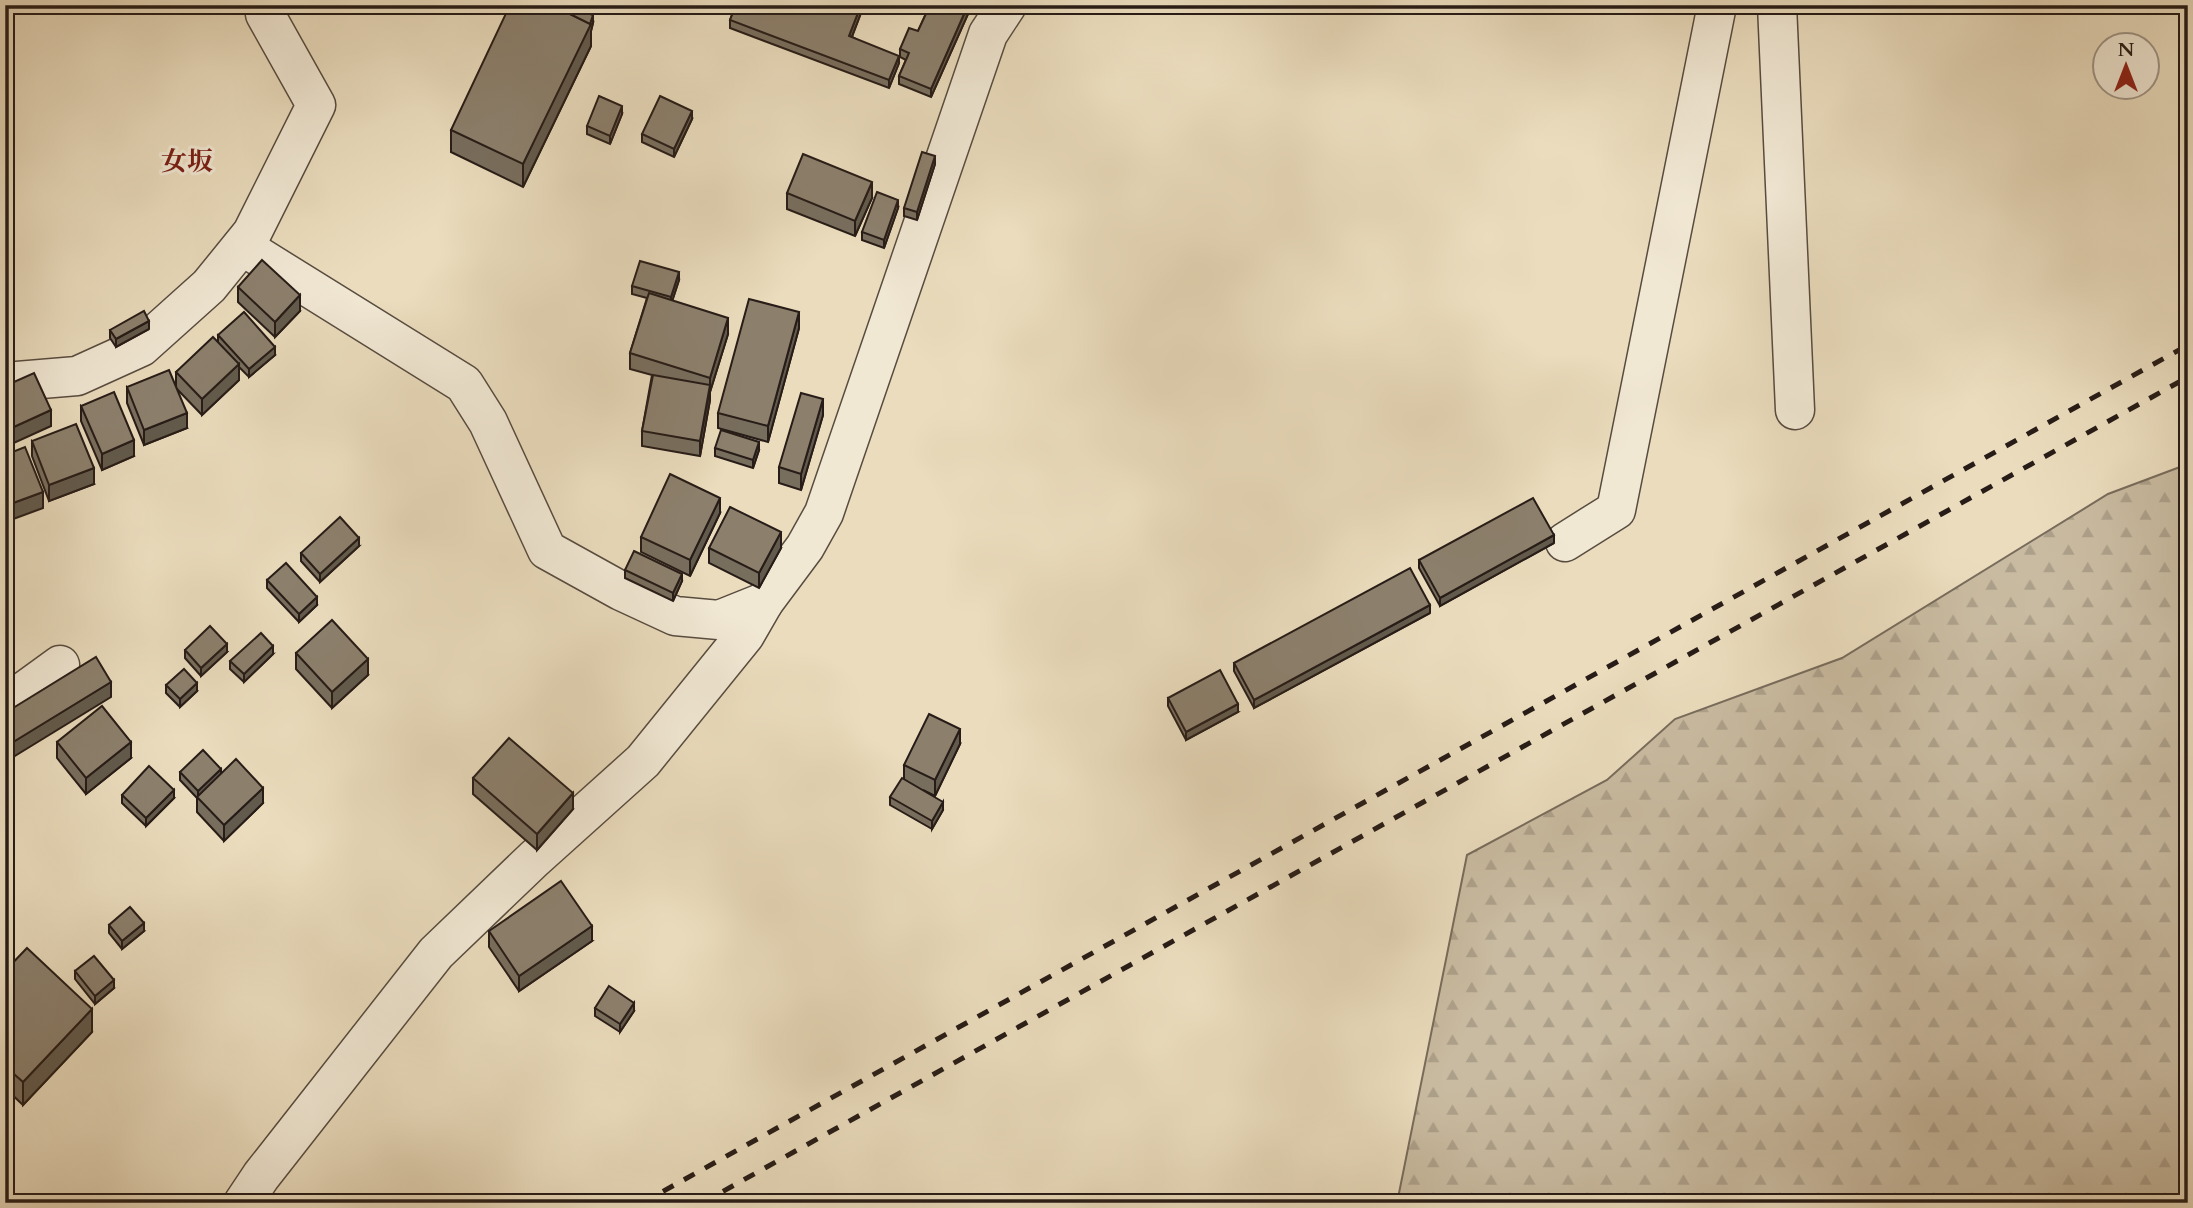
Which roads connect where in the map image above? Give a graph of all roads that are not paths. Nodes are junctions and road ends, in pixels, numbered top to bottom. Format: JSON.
{"nodes":[{"id":1,"x":264,"y":5,"type":"edge"},
{"id":2,"x":1007,"y":5,"type":"edge"},
{"id":3,"x":1717,"y":5,"type":"edge"},
{"id":4,"x":1777,"y":5,"type":"edge"},
{"id":5,"x":242,"y":246,"type":"junction"},
{"id":6,"x":5,"y":382,"type":"edge"},
{"id":7,"x":1795,"y":410,"type":"dead end"},
{"id":8,"x":1565,"y":542,"type":"dead end"},
{"id":9,"x":764,"y":603,"type":"junction"},
{"id":10,"x":60,"y":665,"type":"dead end"},
{"id":11,"x":5,"y":705,"type":"edge"},
{"id":12,"x":243,"y":1203,"type":"edge"}],
"edges":[{"from":1,"to":5,"type":"street"},
{"from":2,"to":9,"type":"street"},
{"from":3,"to":8,"type":"street"},
{"from":4,"to":7,"type":"street"},
{"from":5,"to":6,"type":"street"},
{"from":5,"to":9,"type":"street"},
{"from":9,"to":12,"type":"street"},
{"from":10,"to":11,"type":"street"}]}
